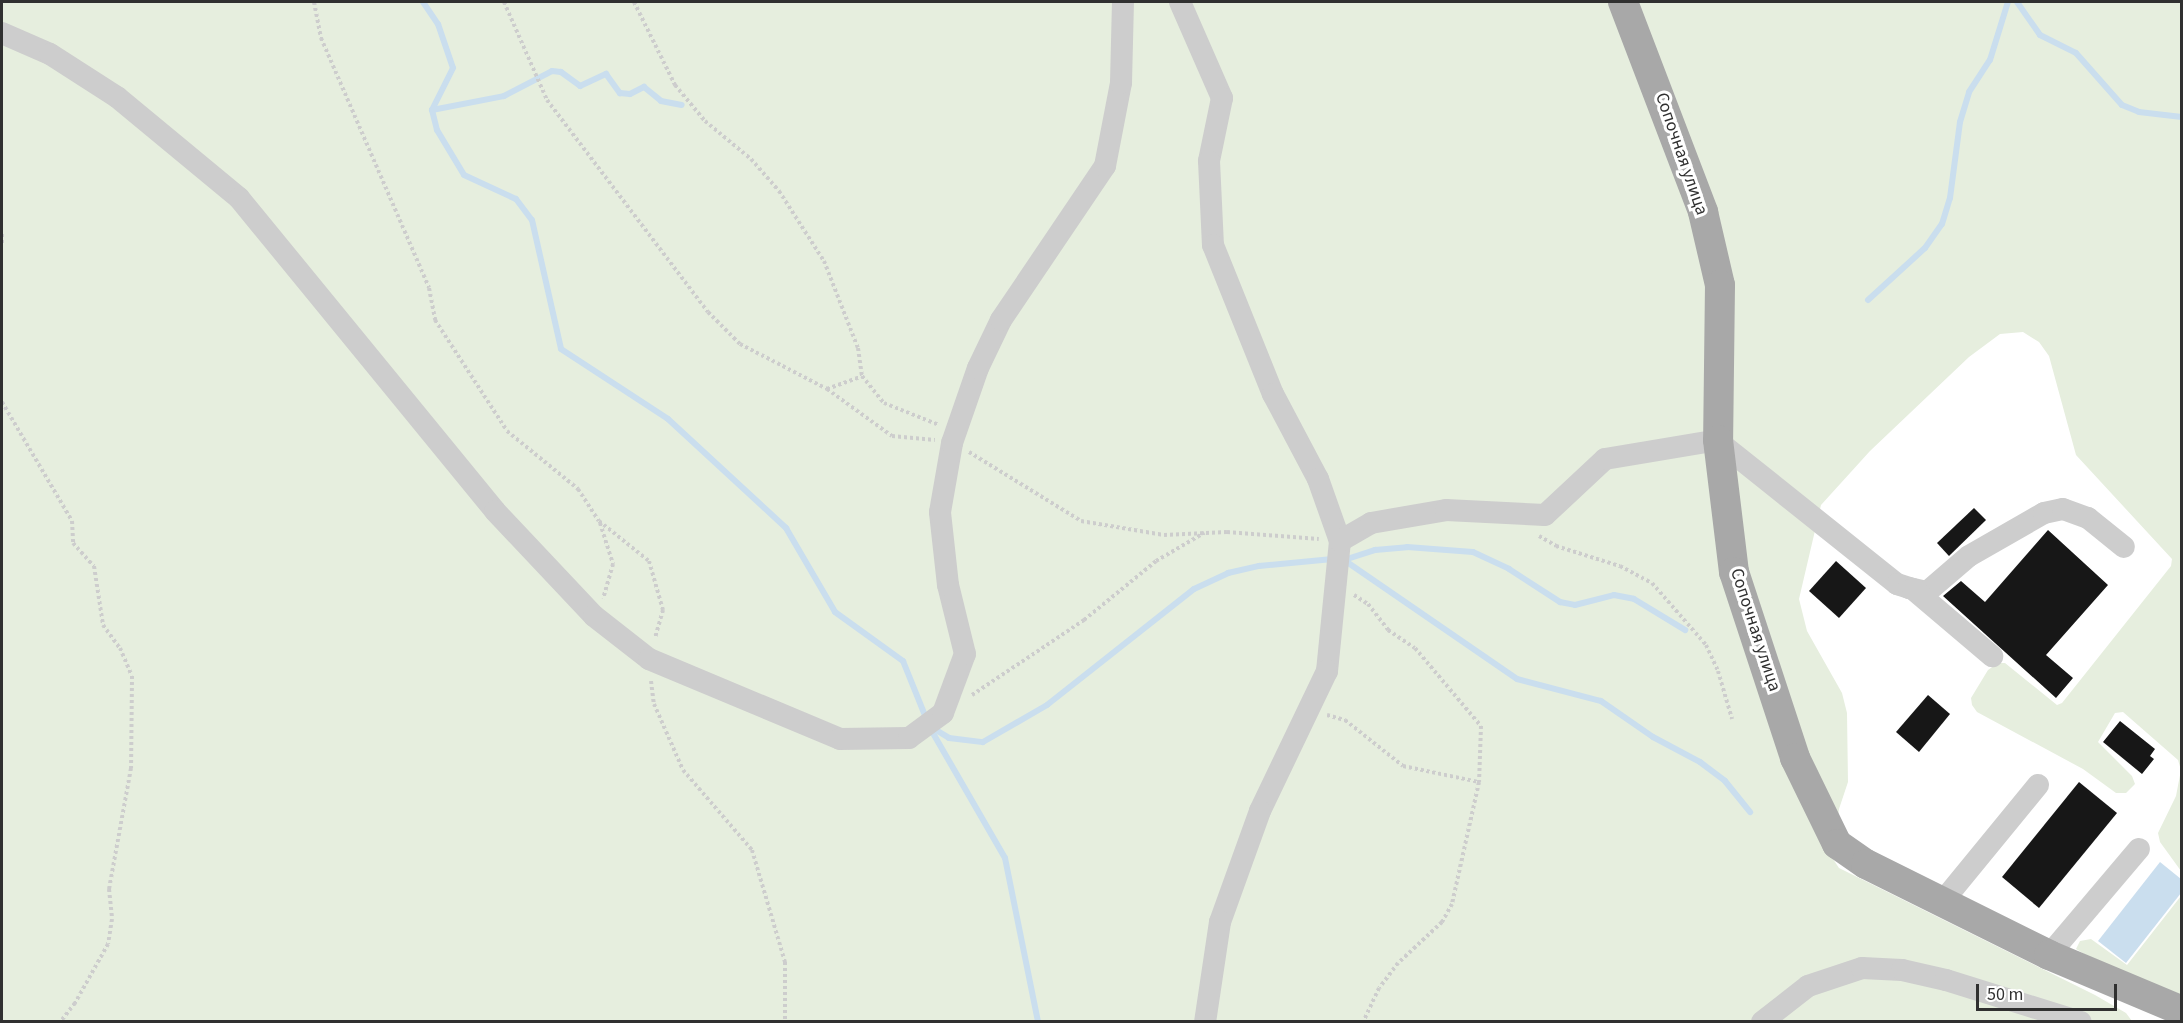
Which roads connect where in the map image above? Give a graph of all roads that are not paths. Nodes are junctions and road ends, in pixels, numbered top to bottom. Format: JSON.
{"nodes":[{"id":1,"x":1123,"y":2,"type":"edge"},
{"id":2,"x":1180,"y":2,"type":"edge"},
{"id":3,"x":1623,"y":2,"type":"edge"},
{"id":4,"x":2,"y":33,"type":"edge"},
{"id":5,"x":1718,"y":441,"type":"junction"},
{"id":6,"x":1340,"y":541,"type":"junction"},
{"id":7,"x":2124,"y":547,"type":"dead end"},
{"id":8,"x":1913,"y":589,"type":"junction"},
{"id":9,"x":1992,"y":656,"type":"dead end"},
{"id":10,"x":2038,"y":785,"type":"dead end"},
{"id":11,"x":2139,"y":849,"type":"dead end"},
{"id":12,"x":1943,"y":901,"type":"junction"},
{"id":13,"x":2049,"y":955,"type":"junction"},
{"id":14,"x":2181,"y":1011,"type":"edge"},
{"id":15,"x":1205,"y":1022,"type":"edge"},
{"id":16,"x":1762,"y":1022,"type":"edge"},
{"id":17,"x":2081,"y":1022,"type":"edge"}],
"edges":[{"from":1,"to":4,"type":"street"},
{"from":2,"to":6,"type":"street"},
{"from":3,"to":5,"type":"main road","name":"Сопочная улица"},
{"from":5,"to":6,"type":"street"},
{"from":5,"to":8,"type":"street"},
{"from":5,"to":12,"type":"main road","name":"Сопочная улица"},
{"from":6,"to":15,"type":"street"},
{"from":7,"to":8,"type":"street"},
{"from":8,"to":9,"type":"street"},
{"from":10,"to":12,"type":"street"},
{"from":11,"to":13,"type":"street"},
{"from":12,"to":13,"type":"main road","name":"Сопочная улица"},
{"from":13,"to":14,"type":"main road","name":"Сопочная улица"},
{"from":16,"to":17,"type":"street"}]}
